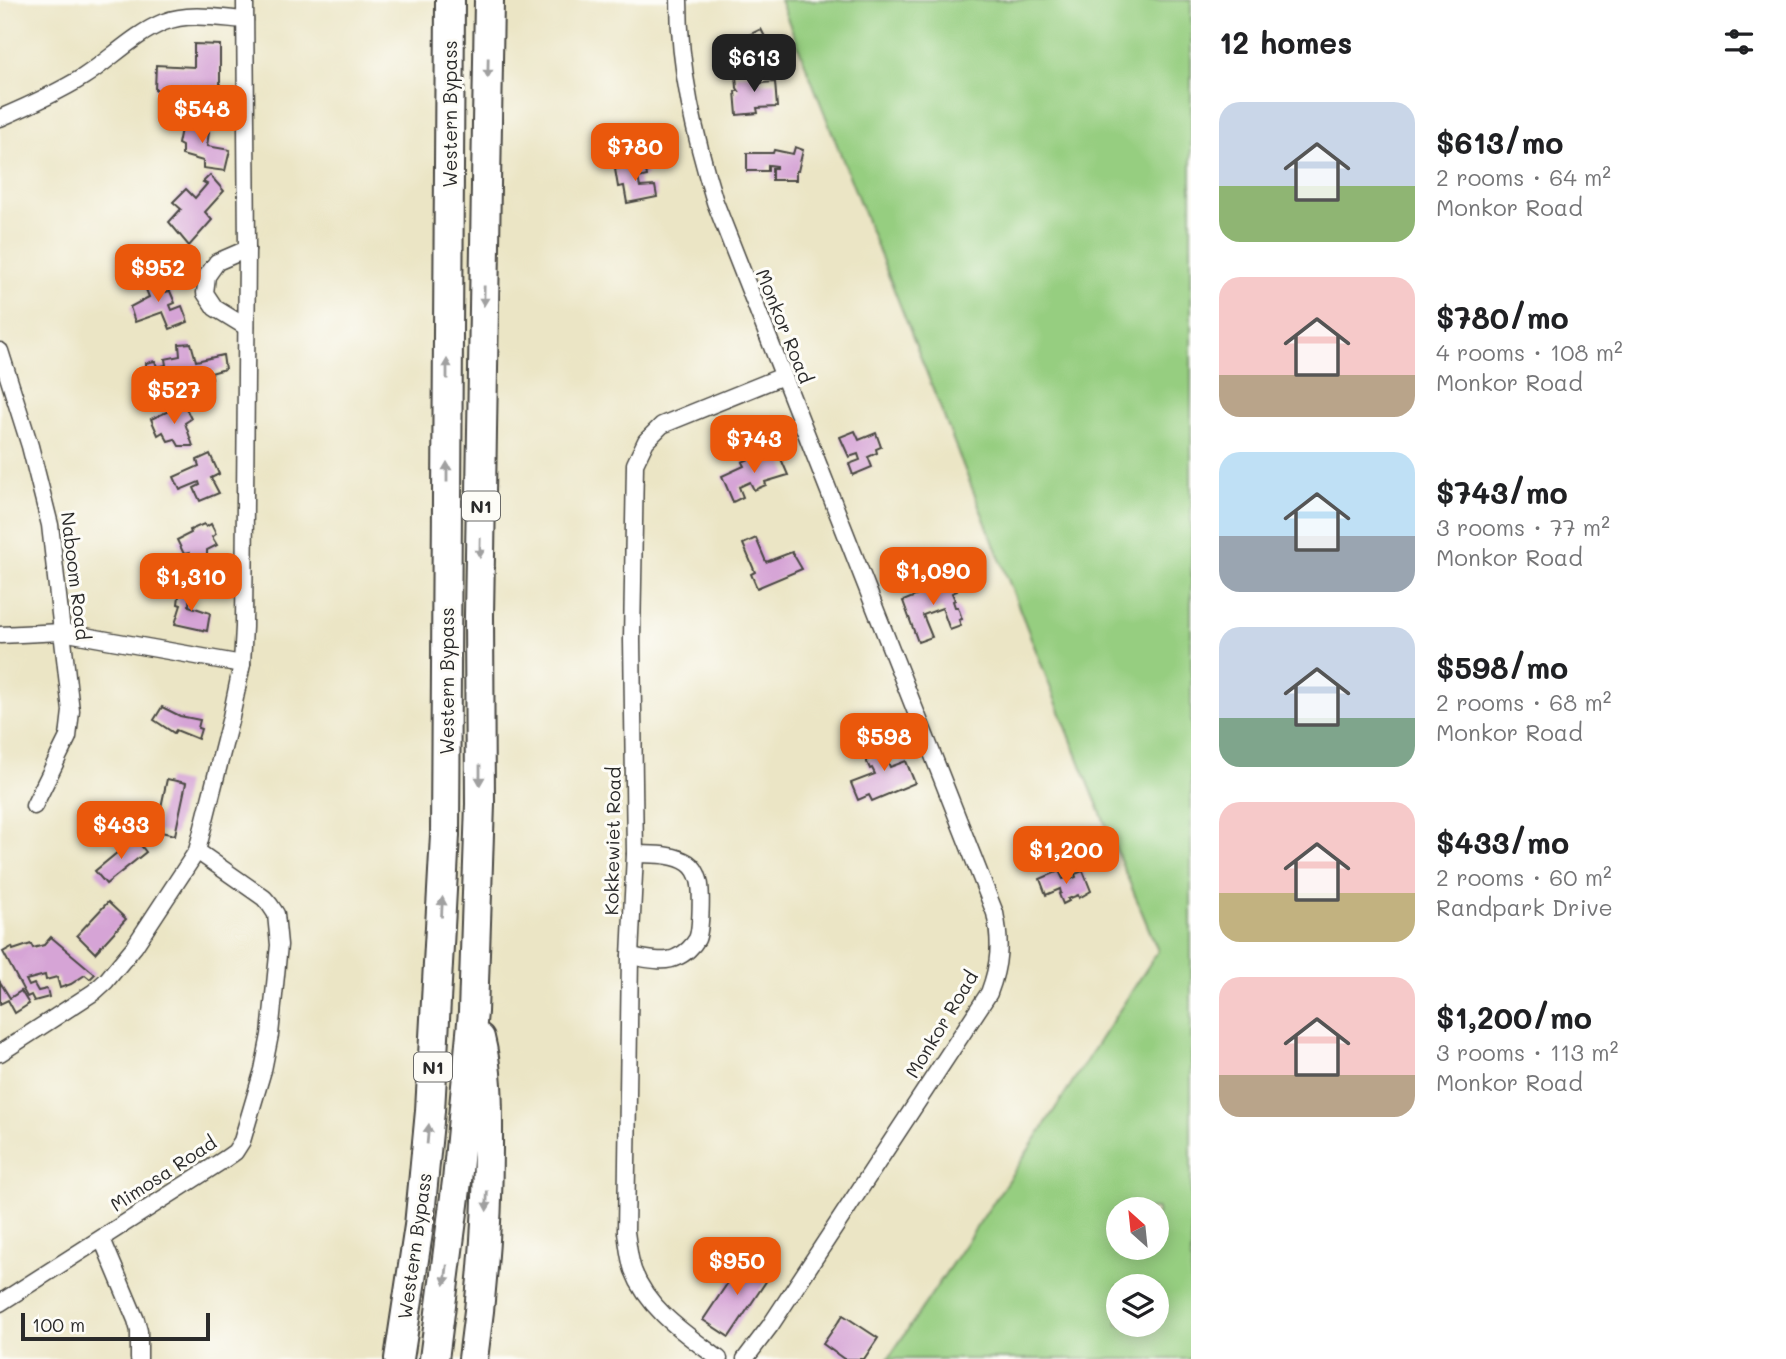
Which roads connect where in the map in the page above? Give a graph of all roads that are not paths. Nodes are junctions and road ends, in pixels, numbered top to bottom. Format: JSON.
{"nodes":[{"id":1,"x":245,"y":0,"type":"edge"},
{"id":2,"x":450,"y":0,"type":"edge"},
{"id":3,"x":489,"y":0,"type":"edge"},
{"id":4,"x":679,"y":0,"type":"edge"},
{"id":5,"x":245,"y":20,"type":"junction"},
{"id":6,"x":0,"y":118,"type":"edge"},
{"id":7,"x":247,"y":249,"type":"junction"},
{"id":8,"x":246,"y":327,"type":"junction"},
{"id":9,"x":0,"y":351,"type":"edge"},
{"id":10,"x":783,"y":376,"type":"junction"},
{"id":11,"x":62,"y":632,"type":"junction"},
{"id":12,"x":0,"y":635,"type":"edge"},
{"id":13,"x":242,"y":664,"type":"junction"},
{"id":14,"x":34,"y":806,"type":"dead end"},
{"id":15,"x":197,"y":851,"type":"junction"},
{"id":16,"x":635,"y":854,"type":"junction"},
{"id":17,"x":630,"y":956,"type":"junction"},
{"id":18,"x":474,"y":1012,"type":"junction"},
{"id":19,"x":0,"y":1053,"type":"edge"},
{"id":20,"x":102,"y":1239,"type":"junction"},
{"id":21,"x":0,"y":1303,"type":"edge"},
{"id":22,"x":404,"y":1320,"type":"junction"},
{"id":23,"x":139,"y":1359,"type":"edge"},
{"id":24,"x":380,"y":1359,"type":"edge"},
{"id":25,"x":399,"y":1359,"type":"edge"},
{"id":26,"x":434,"y":1359,"type":"edge"},
{"id":27,"x":473,"y":1359,"type":"edge"},
{"id":28,"x":719,"y":1359,"type":"edge"},
{"id":29,"x":745,"y":1359,"type":"edge"}],
"edges":[{"from":1,"to":5,"type":"street"},
{"from":22,"to":2,"type":"highway","name":"Western Bypass","number":"N1","one_way":true},
{"from":3,"to":18,"type":"highway","name":"Western Bypass","number":"N1","one_way":true},
{"from":4,"to":10,"type":"street","name":"Monkor Road"},
{"from":5,"to":6,"type":"street"},
{"from":5,"to":7,"type":"street"},
{"from":7,"to":8,"type":"street"},
{"from":7,"to":8,"type":"street"},
{"from":8,"to":13,"type":"street"},
{"from":9,"to":11,"type":"street","name":"Naboom Road"},
{"from":10,"to":16,"type":"street","name":"Kokkewiet Road"},
{"from":10,"to":29,"type":"street","name":"Monkor Road"},
{"from":11,"to":12,"type":"street"},
{"from":11,"to":13,"type":"street"},
{"from":11,"to":14,"type":"street","name":"Naboom Road"},
{"from":13,"to":15,"type":"street"},
{"from":15,"to":19,"type":"street"},
{"from":15,"to":20,"type":"street","name":"Mimosa Road"},
{"from":16,"to":17,"type":"street","name":"Kokkewiet Road"},
{"from":16,"to":17,"type":"street"},
{"from":17,"to":28,"type":"street","name":"Kokkewiet Road"},
{"from":18,"to":26,"type":"highway","name":"Western Bypass","number":"N1","one_way":true},
{"from":18,"to":27,"type":"highway","one_way":true},
{"from":20,"to":21,"type":"street","name":"Mimosa Road"},
{"from":20,"to":23,"type":"street"},
{"from":22,"to":24,"type":"highway"},
{"from":22,"to":25,"type":"highway","name":"Western Bypass","number":"N1"}]}
